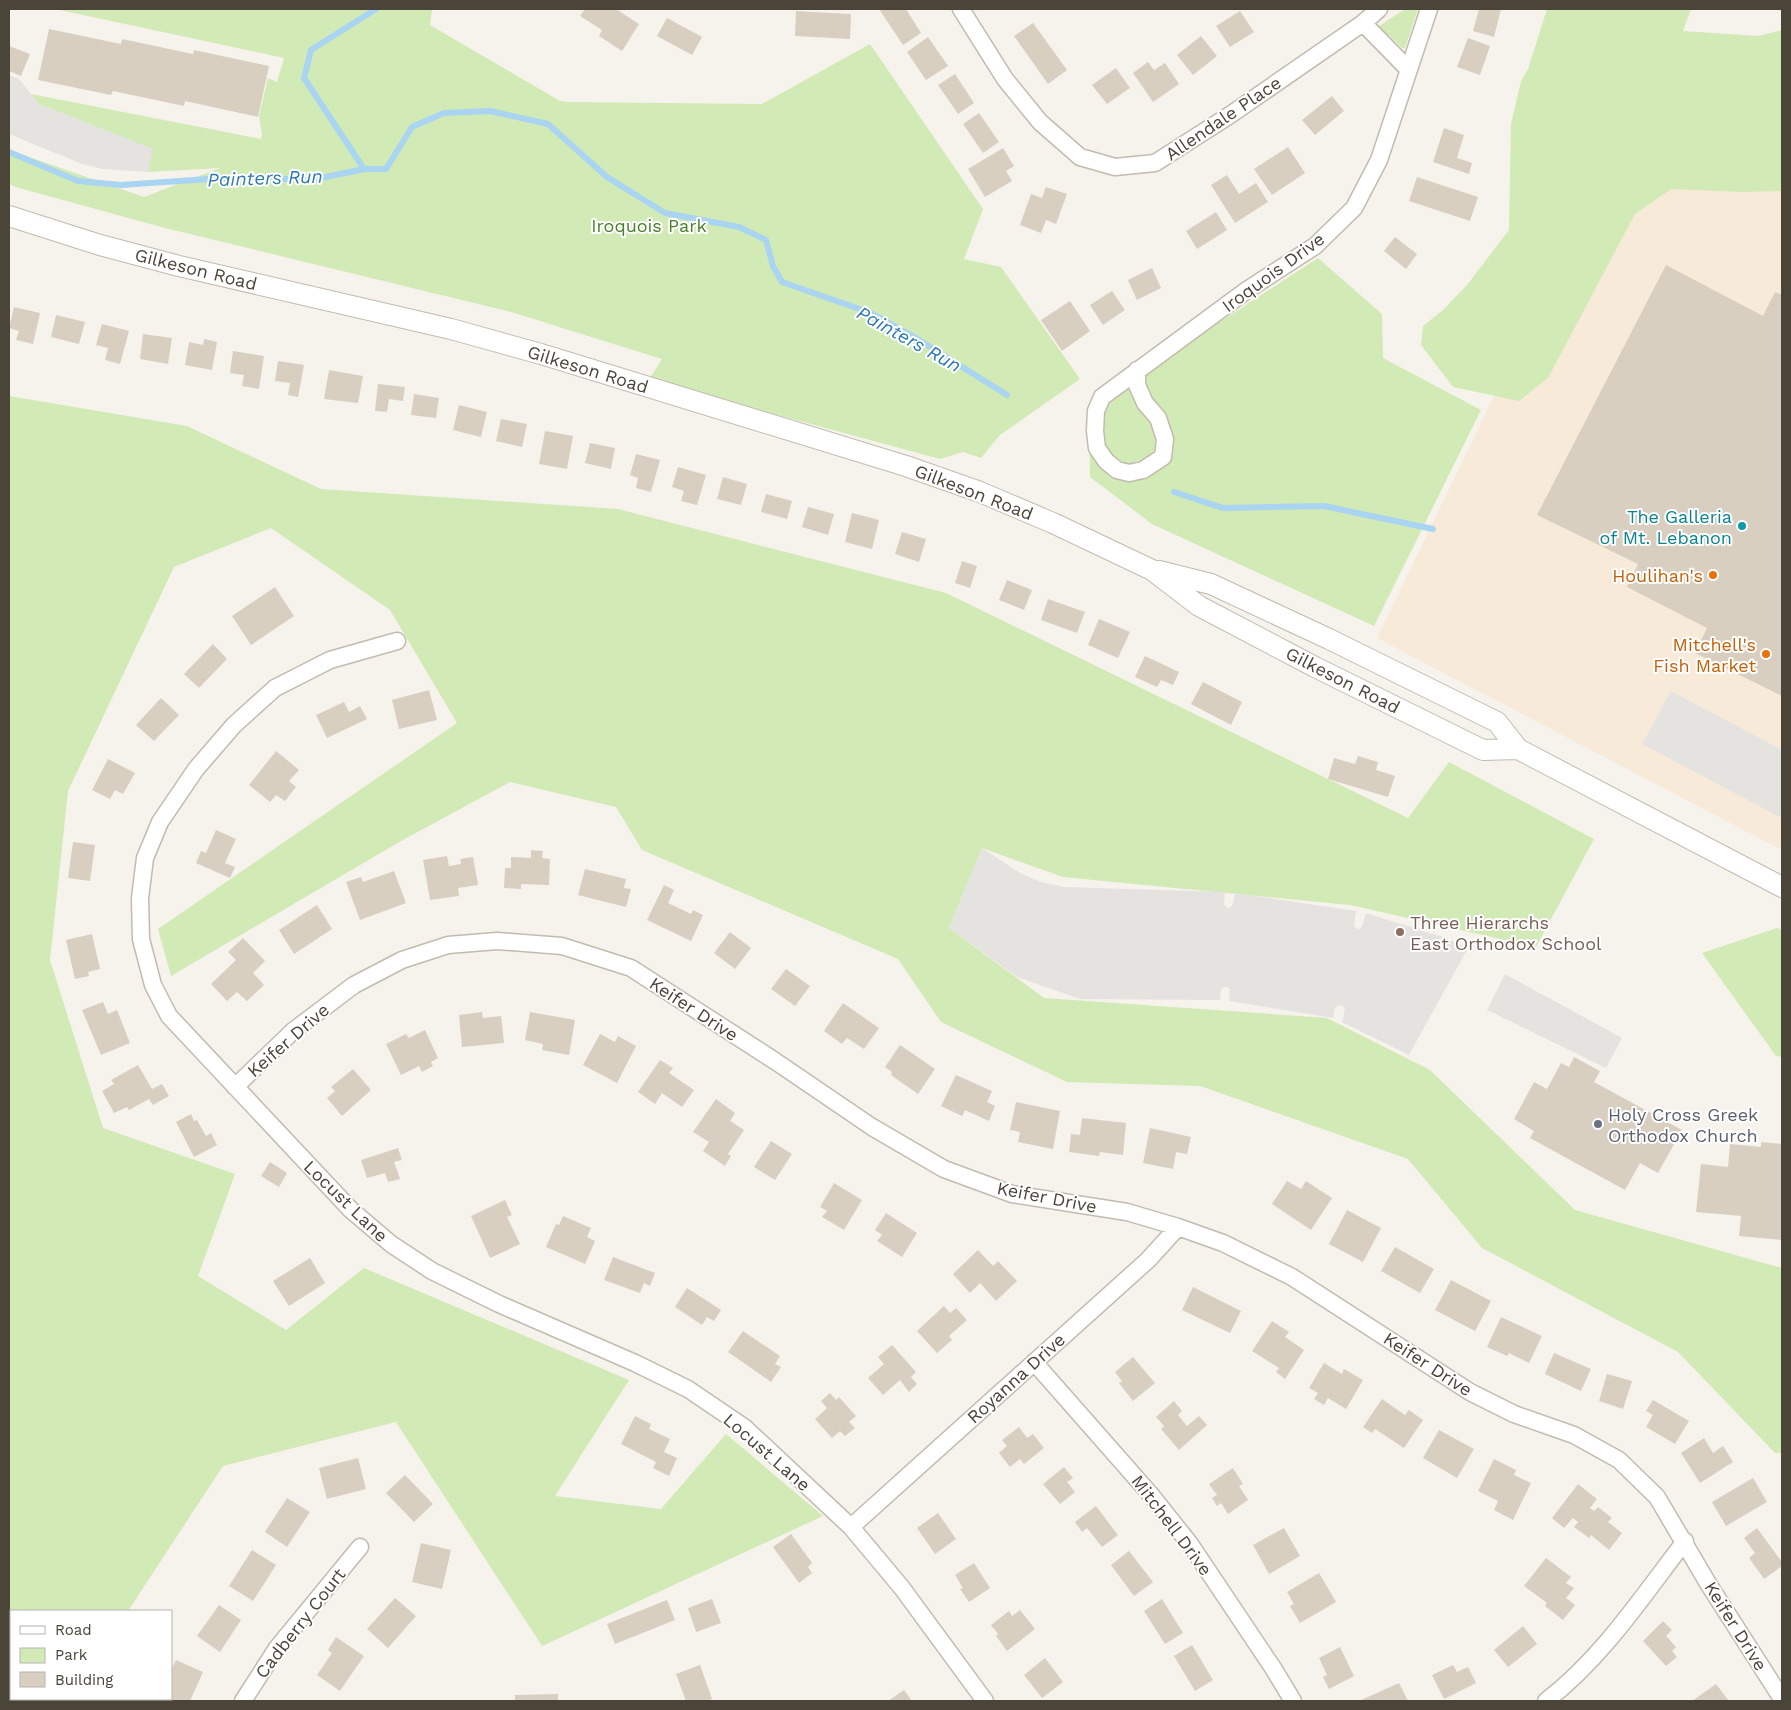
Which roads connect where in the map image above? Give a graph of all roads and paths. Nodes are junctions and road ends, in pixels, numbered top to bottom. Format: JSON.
{"nodes":[{"id":1,"x":961,"y":9,"type":"edge"},
{"id":2,"x":1379,"y":9,"type":"edge"},
{"id":3,"x":1429,"y":9,"type":"edge"},
{"id":4,"x":1364,"y":23,"type":"junction"},
{"id":5,"x":1408,"y":69,"type":"junction"},
{"id":6,"x":9,"y":216,"type":"edge"},
{"id":7,"x":1138,"y":370,"type":"junction"},
{"id":8,"x":1152,"y":570,"type":"junction"},
{"id":9,"x":397,"y":641,"type":"dead end"},
{"id":10,"x":1518,"y":748,"type":"junction"},
{"id":11,"x":1782,"y":887,"type":"edge"},
{"id":12,"x":235,"y":1087,"type":"junction"},
{"id":13,"x":1178,"y":1227,"type":"junction"},
{"id":14,"x":1034,"y":1362,"type":"junction"},
{"id":15,"x":851,"y":1527,"type":"junction"},
{"id":16,"x":1684,"y":1541,"type":"junction"},
{"id":17,"x":360,"y":1547,"type":"dead end"},
{"id":18,"x":1782,"y":1699,"type":"edge"},
{"id":19,"x":243,"y":1701,"type":"edge"},
{"id":20,"x":985,"y":1701,"type":"edge"},
{"id":21,"x":1293,"y":1701,"type":"edge"},
{"id":22,"x":1546,"y":1701,"type":"edge"}],
"edges":[{"from":1,"to":4,"type":"street","name":"Allendale Place"},
{"from":2,"to":4,"type":"street","name":"Allendale Place"},
{"from":3,"to":5,"type":"street","name":"Iroquois Drive"},
{"from":4,"to":5,"type":"street"},
{"from":5,"to":7,"type":"street","name":"Iroquois Drive"},
{"from":6,"to":8,"type":"street","name":"Gilkeson Road"},
{"from":7,"to":7,"type":"street","name":"Iroquois Drive"},
{"from":8,"to":10,"type":"street","name":"Gilkeson Road"},
{"from":8,"to":10,"type":"street","name":"Gilkeson Road"},
{"from":9,"to":12,"type":"street","name":"Locust Lane"},
{"from":10,"to":11,"type":"street","name":"Gilkeson Road"},
{"from":12,"to":13,"type":"street","name":"Keifer Drive"},
{"from":12,"to":15,"type":"street","name":"Locust Lane"},
{"from":13,"to":14,"type":"street","name":"Royanna Drive"},
{"from":13,"to":16,"type":"street","name":"Keifer Drive"},
{"from":14,"to":15,"type":"street","name":"Royanna Drive"},
{"from":14,"to":21,"type":"street","name":"Mitchell Drive"},
{"from":15,"to":20,"type":"street","name":"Locust Lane"},
{"from":16,"to":18,"type":"street","name":"Keifer Drive"},
{"from":16,"to":22,"type":"street"},
{"from":17,"to":19,"type":"street","name":"Cadberry Court"}]}
